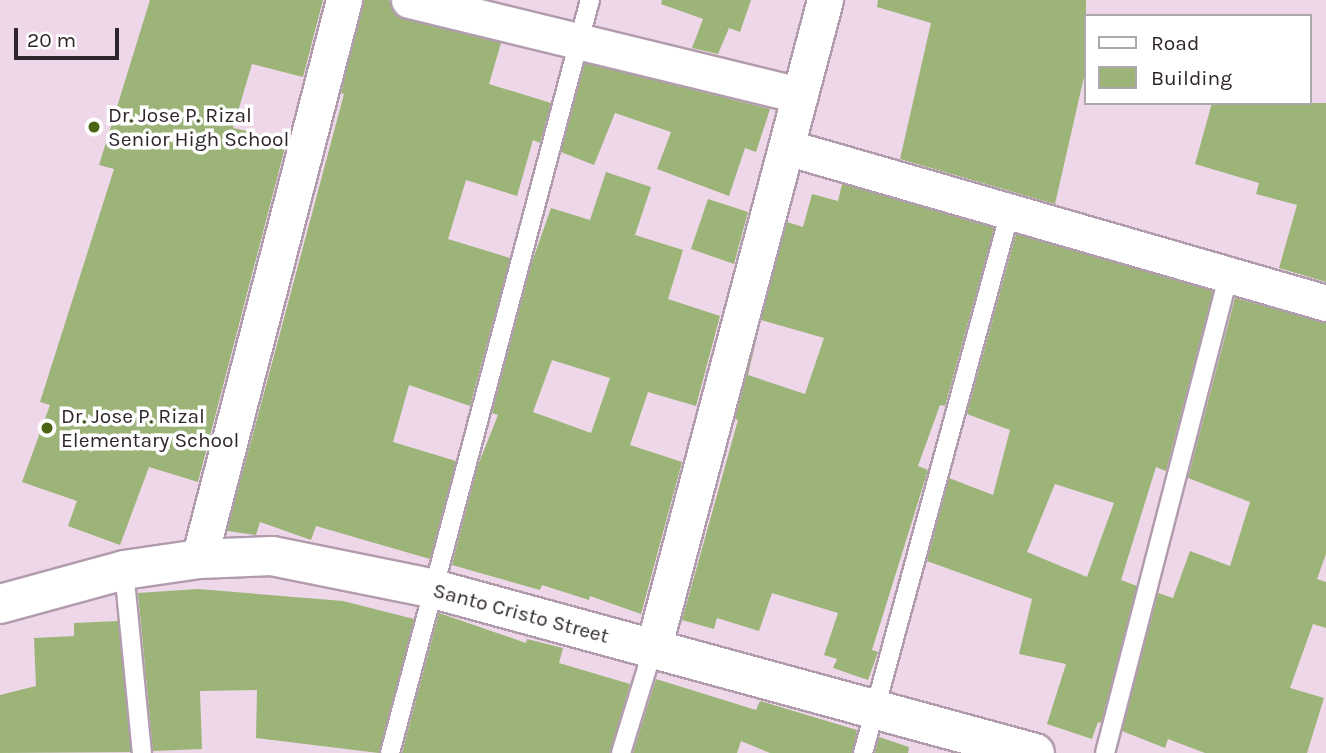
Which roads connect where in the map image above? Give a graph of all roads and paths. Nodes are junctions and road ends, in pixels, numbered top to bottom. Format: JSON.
{"nodes":[{"id":1,"x":344,"y":0,"type":"edge"},
{"id":2,"x":409,"y":0,"type":"edge"},
{"id":3,"x":590,"y":0,"type":"edge"},
{"id":4,"x":825,"y":0,"type":"edge"},
{"id":5,"x":580,"y":42,"type":"junction"},
{"id":6,"x":800,"y":95,"type":"junction"},
{"id":7,"x":786,"y":147,"type":"junction"},
{"id":8,"x":1010,"y":212,"type":"junction"},
{"id":9,"x":1228,"y":275,"type":"junction"},
{"id":10,"x":1326,"y":303,"type":"edge"},
{"id":11,"x":199,"y":559,"type":"junction"},
{"id":12,"x":124,"y":570,"type":"junction"},
{"id":13,"x":430,"y":588,"type":"junction"},
{"id":14,"x":0,"y":604,"type":"edge"},
{"id":15,"x":653,"y":649,"type":"junction"},
{"id":16,"x":873,"y":709,"type":"junction"},
{"id":17,"x":142,"y":753,"type":"edge"},
{"id":18,"x":390,"y":753,"type":"edge"},
{"id":19,"x":621,"y":753,"type":"edge"},
{"id":20,"x":863,"y":753,"type":"edge"},
{"id":21,"x":1035,"y":753,"type":"edge"},
{"id":22,"x":1105,"y":753,"type":"edge"}],
"edges":[{"from":1,"to":11,"type":"street"},
{"from":2,"to":5,"type":"street"},
{"from":3,"to":5,"type":"lane"},
{"from":4,"to":6,"type":"street"},
{"from":5,"to":6,"type":"street"},
{"from":5,"to":13,"type":"lane"},
{"from":6,"to":7,"type":"street"},
{"from":7,"to":8,"type":"street"},
{"from":7,"to":15,"type":"street"},
{"from":8,"to":9,"type":"street"},
{"from":8,"to":16,"type":"lane"},
{"from":9,"to":10,"type":"street"},
{"from":9,"to":22,"type":"lane"},
{"from":11,"to":12,"type":"street","name":"Santo Cristo Street"},
{"from":11,"to":13,"type":"street","name":"Santo Cristo Street"},
{"from":12,"to":14,"type":"street","name":"Santo Cristo Street"},
{"from":12,"to":17,"type":"lane"},
{"from":13,"to":15,"type":"street","name":"Santo Cristo Street"},
{"from":13,"to":18,"type":"lane"},
{"from":15,"to":16,"type":"street","name":"Santo Cristo Street"},
{"from":15,"to":19,"type":"lane"},
{"from":16,"to":20,"type":"lane"},
{"from":16,"to":21,"type":"street","name":"Santo Cristo Street"}]}
